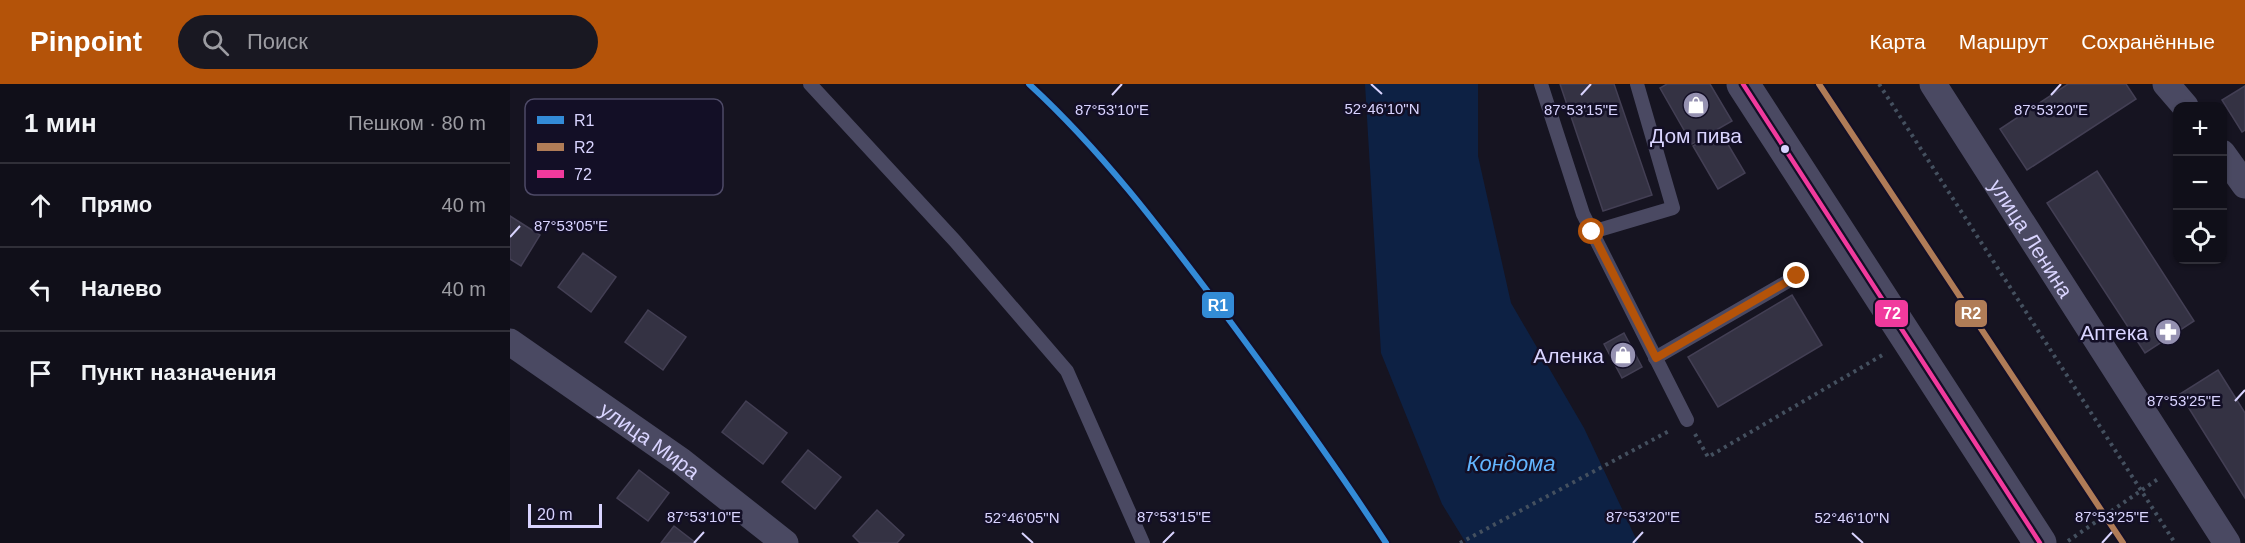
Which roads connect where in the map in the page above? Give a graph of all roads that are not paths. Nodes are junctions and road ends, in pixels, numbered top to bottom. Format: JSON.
{"nodes":[{"id":1,"x":810,"y":84,"type":"edge"},
{"id":2,"x":1541,"y":84,"type":"edge"},
{"id":3,"x":1636,"y":84,"type":"edge"},
{"id":4,"x":1743,"y":84,"type":"edge"},
{"id":5,"x":1933,"y":84,"type":"edge"},
{"id":6,"x":2166,"y":84,"type":"edge"},
{"id":7,"x":2182,"y":102,"type":"edge"},
{"id":8,"x":2225,"y":156,"type":"edge"},
{"id":9,"x":2245,"y":185,"type":"edge"},
{"id":10,"x":1592,"y":232,"type":"junction"},
{"id":11,"x":1797,"y":276,"type":"dead end"},
{"id":12,"x":510,"y":342,"type":"edge"},
{"id":13,"x":1656,"y":358,"type":"junction"},
{"id":14,"x":1682,"y":424,"type":"road end"},
{"id":15,"x":785,"y":543,"type":"edge"},
{"id":16,"x":1143,"y":543,"type":"edge"},
{"id":17,"x":2040,"y":543,"type":"edge"},
{"id":18,"x":2227,"y":543,"type":"edge"}],
"edges":[{"from":1,"to":16,"type":"lane"},
{"from":2,"to":10,"type":"lane"},
{"from":3,"to":10,"type":"lane"},
{"from":4,"to":17,"type":"street"},
{"from":5,"to":18,"type":"street","name":"улица Ленина"},
{"from":6,"to":7,"type":"street"},
{"from":8,"to":9,"type":"street"},
{"from":10,"to":13,"type":"lane"},
{"from":11,"to":13,"type":"lane"},
{"from":12,"to":15,"type":"street","name":"улица Мира"},
{"from":13,"to":14,"type":"lane"}]}
